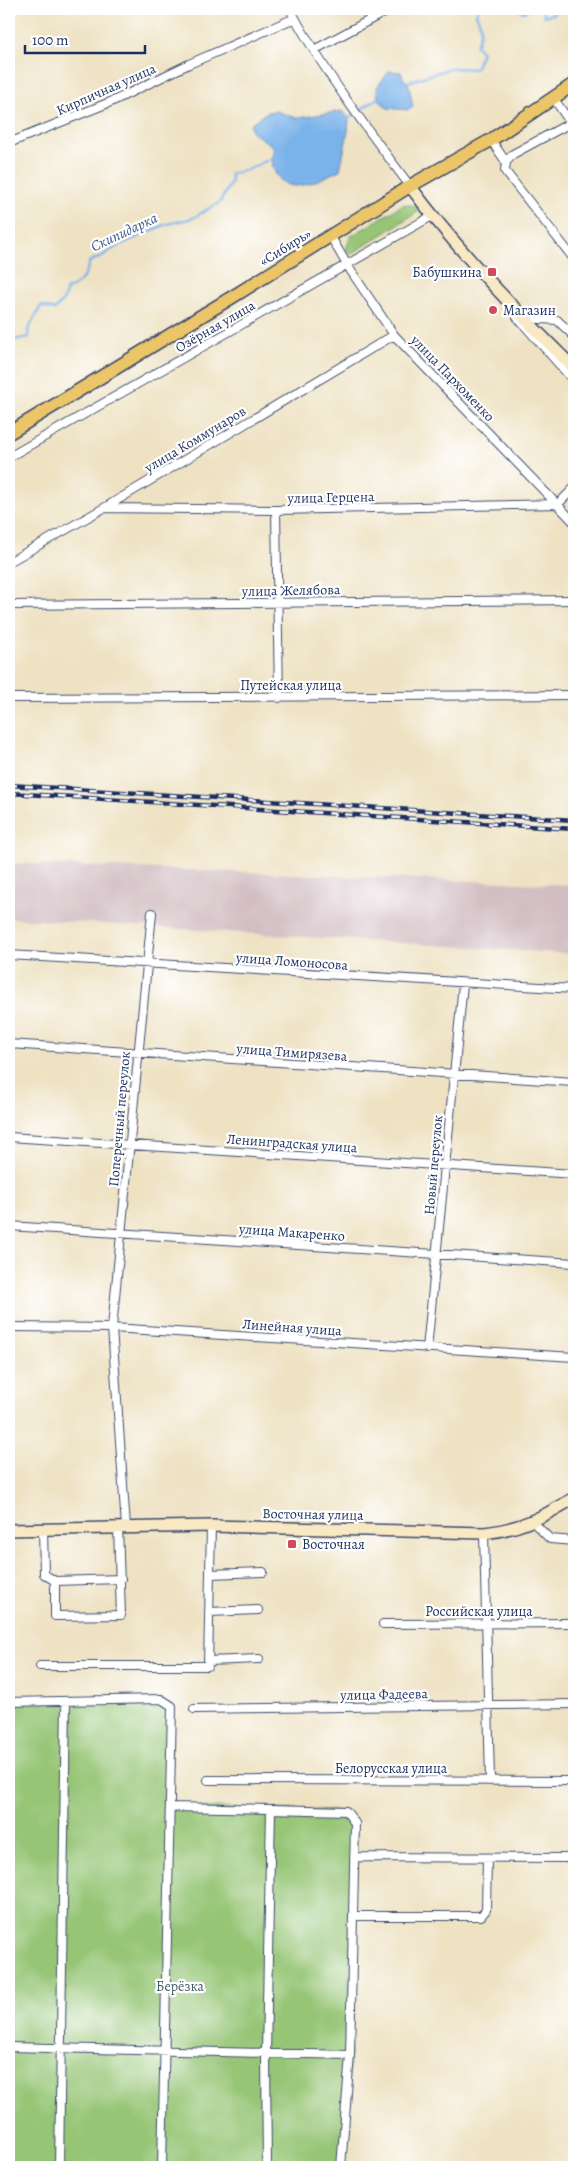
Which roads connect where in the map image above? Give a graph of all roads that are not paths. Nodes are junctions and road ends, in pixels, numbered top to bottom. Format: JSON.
{"nodes":[{"id":1,"x":290,"y":9,"type":"edge"},
{"id":2,"x":396,"y":9,"type":"edge"},
{"id":3,"x":295,"y":18,"type":"junction"},
{"id":4,"x":314,"y":50,"type":"junction"},
{"id":5,"x":574,"y":84,"type":"edge"},
{"id":6,"x":554,"y":99,"type":"junction"},
{"id":7,"x":572,"y":121,"type":"edge"},
{"id":8,"x":491,"y":140,"type":"junction"},
{"id":9,"x":9,"y":143,"type":"edge"},
{"id":10,"x":506,"y":162,"type":"junction"},
{"id":11,"x":410,"y":186,"type":"junction"},
{"id":12,"x":432,"y":216,"type":"junction"},
{"id":13,"x":331,"y":237,"type":"junction"},
{"id":14,"x":574,"y":259,"type":"edge"},
{"id":15,"x":346,"y":265,"type":"junction"},
{"id":16,"x":499,"y":293,"type":"junction"},
{"id":17,"x":523,"y":318,"type":"junction"},
{"id":18,"x":394,"y":335,"type":"junction"},
{"id":19,"x":574,"y":336,"type":"edge"},
{"id":20,"x":574,"y":368,"type":"edge"},
{"id":21,"x":574,"y":381,"type":"edge"},
{"id":22,"x":9,"y":432,"type":"edge"},
{"id":23,"x":9,"y":457,"type":"edge"},
{"id":24,"x":574,"y":488,"type":"edge"},
{"id":25,"x":558,"y":504,"type":"junction"},
{"id":26,"x":104,"y":508,"type":"junction"},
{"id":27,"x":276,"y":510,"type":"junction"},
{"id":28,"x":574,"y":522,"type":"edge"},
{"id":29,"x":9,"y":562,"type":"edge"},
{"id":30,"x":574,"y":600,"type":"edge"},
{"id":31,"x":279,"y":603,"type":"junction"},
{"id":32,"x":9,"y":605,"type":"edge"},
{"id":33,"x":574,"y":695,"type":"edge"},
{"id":34,"x":9,"y":698,"type":"edge"},
{"id":35,"x":278,"y":698,"type":"junction"},
{"id":36,"x":152,"y":913,"type":"dead end"},
{"id":37,"x":9,"y":954,"type":"edge"},
{"id":38,"x":146,"y":965,"type":"junction"},
{"id":39,"x":463,"y":984,"type":"junction"},
{"id":40,"x":574,"y":989,"type":"edge"},
{"id":41,"x":9,"y":1044,"type":"edge"},
{"id":42,"x":138,"y":1054,"type":"junction"},
{"id":43,"x":454,"y":1075,"type":"junction"},
{"id":44,"x":574,"y":1082,"type":"edge"},
{"id":45,"x":9,"y":1137,"type":"edge"},
{"id":46,"x":129,"y":1144,"type":"junction"},
{"id":47,"x":446,"y":1165,"type":"junction"},
{"id":48,"x":574,"y":1174,"type":"edge"},
{"id":49,"x":9,"y":1226,"type":"edge"},
{"id":50,"x":121,"y":1234,"type":"junction"},
{"id":51,"x":438,"y":1254,"type":"junction"},
{"id":52,"x":574,"y":1263,"type":"edge"},
{"id":53,"x":9,"y":1327,"type":"edge"},
{"id":54,"x":112,"y":1328,"type":"junction"},
{"id":55,"x":427,"y":1349,"type":"junction"},
{"id":56,"x":574,"y":1358,"type":"edge"},
{"id":57,"x":574,"y":1498,"type":"edge"},
{"id":58,"x":533,"y":1522,"type":"junction"},
{"id":59,"x":211,"y":1526,"type":"junction"},
{"id":60,"x":122,"y":1527,"type":"junction"},
{"id":61,"x":43,"y":1529,"type":"junction"},
{"id":62,"x":9,"y":1530,"type":"edge"},
{"id":63,"x":484,"y":1533,"type":"junction"},
{"id":64,"x":574,"y":1541,"type":"edge"},
{"id":65,"x":263,"y":1572,"type":"dead end"},
{"id":66,"x":210,"y":1574,"type":"junction"},
{"id":67,"x":121,"y":1580,"type":"junction"},
{"id":68,"x":55,"y":1581,"type":"junction"},
{"id":69,"x":258,"y":1610,"type":"dead end"},
{"id":70,"x":209,"y":1612,"type":"junction"},
{"id":71,"x":574,"y":1623,"type":"edge"},
{"id":72,"x":384,"y":1624,"type":"dead end"},
{"id":73,"x":484,"y":1624,"type":"junction"},
{"id":74,"x":259,"y":1659,"type":"dead end"},
{"id":75,"x":208,"y":1662,"type":"junction"},
{"id":76,"x":40,"y":1666,"type":"dead end"},
{"id":77,"x":9,"y":1702,"type":"edge"},
{"id":78,"x":66,"y":1702,"type":"junction"},
{"id":79,"x":574,"y":1704,"type":"edge"},
{"id":80,"x":488,"y":1705,"type":"junction"},
{"id":81,"x":194,"y":1709,"type":"dead end"},
{"id":82,"x":208,"y":1780,"type":"dead end"},
{"id":83,"x":490,"y":1780,"type":"junction"},
{"id":84,"x":574,"y":1781,"type":"edge"},
{"id":85,"x":171,"y":1807,"type":"junction"},
{"id":86,"x":271,"y":1809,"type":"junction"},
{"id":87,"x":354,"y":1857,"type":"junction"},
{"id":88,"x":488,"y":1858,"type":"junction"},
{"id":89,"x":574,"y":1858,"type":"edge"},
{"id":90,"x":574,"y":1898,"type":"edge"},
{"id":91,"x":574,"y":1904,"type":"edge"},
{"id":92,"x":353,"y":1916,"type":"junction"},
{"id":93,"x":9,"y":2047,"type":"edge"},
{"id":94,"x":62,"y":2049,"type":"junction"},
{"id":95,"x":164,"y":2052,"type":"junction"},
{"id":96,"x":266,"y":2054,"type":"junction"},
{"id":97,"x":350,"y":2056,"type":"junction"},
{"id":98,"x":59,"y":2167,"type":"edge"},
{"id":99,"x":162,"y":2167,"type":"edge"},
{"id":100,"x":267,"y":2167,"type":"edge"},
{"id":101,"x":341,"y":2167,"type":"edge"}],
"edges":[{"from":1,"to":3,"type":"street"},
{"from":2,"to":4,"type":"street"},
{"from":3,"to":4,"type":"street"},
{"from":3,"to":9,"type":"street","name":"Кирпичная улица"},
{"from":4,"to":11,"type":"street"},
{"from":5,"to":6,"type":"main road","name":"«Сибирь»"},
{"from":6,"to":7,"type":"street"},
{"from":6,"to":8,"type":"main road","name":"«Сибирь»"},
{"from":7,"to":10,"type":"street"},
{"from":8,"to":10,"type":"street"},
{"from":8,"to":11,"type":"main road","name":"«Сибирь»"},
{"from":10,"to":14,"type":"street"},
{"from":11,"to":12,"type":"street"},
{"from":11,"to":13,"type":"main road","name":"«Сибирь»"},
{"from":12,"to":15,"type":"street","name":"Озёрная улица"},
{"from":12,"to":16,"type":"street"},
{"from":13,"to":15,"type":"street","name":"улица Пархоменко"},
{"from":13,"to":22,"type":"main road","name":"«Сибирь»"},
{"from":15,"to":18,"type":"street","name":"улица Пархоменко"},
{"from":15,"to":23,"type":"street","name":"Озёрная улица"},
{"from":16,"to":17,"type":"street"},
{"from":16,"to":21,"type":"street"},
{"from":17,"to":19,"type":"street"},
{"from":17,"to":20,"type":"street"},
{"from":18,"to":25,"type":"street","name":"улица Пархоменко"},
{"from":18,"to":26,"type":"street","name":"улица Коммунаров"},
{"from":24,"to":25,"type":"street"},
{"from":25,"to":27,"type":"street","name":"улица Герцена"},
{"from":25,"to":28,"type":"street","name":"улица Пархоменко"},
{"from":26,"to":27,"type":"street","name":"улица Герцена"},
{"from":26,"to":29,"type":"street","name":"улица Коммунаров"},
{"from":27,"to":31,"type":"street"},
{"from":30,"to":31,"type":"street","name":"улица Желябова"},
{"from":31,"to":32,"type":"street","name":"улица Желябова"},
{"from":31,"to":35,"type":"street"},
{"from":33,"to":35,"type":"street","name":"Путейская улица"},
{"from":34,"to":35,"type":"street","name":"Путейская улица"},
{"from":36,"to":38,"type":"street","name":"Поперечный переулок"},
{"from":37,"to":38,"type":"street","name":"улица Ломоносова"},
{"from":38,"to":39,"type":"street","name":"улица Ломоносова"},
{"from":38,"to":42,"type":"street","name":"Поперечный переулок"},
{"from":39,"to":40,"type":"street","name":"улица Ломоносова"},
{"from":39,"to":43,"type":"street","name":"Новый переулок"},
{"from":41,"to":42,"type":"street","name":"улица Тимирязева"},
{"from":42,"to":43,"type":"street","name":"улица Тимирязева"},
{"from":42,"to":46,"type":"street","name":"Поперечный переулок"},
{"from":43,"to":44,"type":"street","name":"улица Тимирязева"},
{"from":43,"to":47,"type":"street","name":"Новый переулок"},
{"from":45,"to":46,"type":"street","name":"Ленинградская улица"},
{"from":46,"to":47,"type":"street","name":"Ленинградская улица"},
{"from":46,"to":50,"type":"street","name":"Поперечный переулок"},
{"from":47,"to":48,"type":"street","name":"Ленинградская улица"},
{"from":47,"to":51,"type":"street","name":"Новый переулок"},
{"from":49,"to":50,"type":"street","name":"улица Макаренко"},
{"from":50,"to":51,"type":"street","name":"улица Макаренко"},
{"from":50,"to":54,"type":"street","name":"Поперечный переулок"},
{"from":51,"to":52,"type":"street","name":"улица Макаренко"},
{"from":51,"to":55,"type":"street","name":"Новый переулок"},
{"from":53,"to":54,"type":"street","name":"Линейная улица"},
{"from":54,"to":55,"type":"street","name":"Линейная улица"},
{"from":54,"to":60,"type":"street","name":"Поперечный переулок"},
{"from":55,"to":56,"type":"street","name":"Линейная улица"},
{"from":57,"to":58,"type":"street","name":"Восточная улица"},
{"from":58,"to":63,"type":"street","name":"Восточная улица"},
{"from":58,"to":64,"type":"street"},
{"from":59,"to":60,"type":"street","name":"Восточная улица"},
{"from":59,"to":63,"type":"street","name":"Восточная улица"},
{"from":59,"to":66,"type":"street"},
{"from":60,"to":61,"type":"street","name":"Восточная улица"},
{"from":60,"to":67,"type":"street","name":"Поперечный переулок"},
{"from":61,"to":62,"type":"street","name":"Восточная улица"},
{"from":61,"to":68,"type":"street"},
{"from":63,"to":73,"type":"street"},
{"from":65,"to":66,"type":"street"},
{"from":66,"to":70,"type":"street"},
{"from":67,"to":68,"type":"street"},
{"from":67,"to":68,"type":"street","name":"Поперечный переулок"},
{"from":69,"to":70,"type":"street"},
{"from":70,"to":75,"type":"street"},
{"from":71,"to":73,"type":"street","name":"Российская улица"},
{"from":72,"to":73,"type":"street","name":"Российская улица"},
{"from":73,"to":80,"type":"street"},
{"from":74,"to":75,"type":"street"},
{"from":75,"to":76,"type":"street"},
{"from":77,"to":78,"type":"street"},
{"from":78,"to":85,"type":"street"},
{"from":78,"to":94,"type":"street"},
{"from":79,"to":80,"type":"street","name":"улица Фадеева"},
{"from":80,"to":81,"type":"street","name":"улица Фадеева"},
{"from":80,"to":83,"type":"street"},
{"from":82,"to":83,"type":"street","name":"Белорусская улица"},
{"from":83,"to":84,"type":"street","name":"Белорусская улица"},
{"from":85,"to":86,"type":"street"},
{"from":85,"to":95,"type":"street"},
{"from":86,"to":87,"type":"street"},
{"from":86,"to":96,"type":"street"},
{"from":87,"to":88,"type":"street"},
{"from":87,"to":92,"type":"street"},
{"from":88,"to":89,"type":"street"},
{"from":88,"to":92,"type":"street"},
{"from":90,"to":91,"type":"street"},
{"from":92,"to":97,"type":"street"},
{"from":93,"to":94,"type":"street"},
{"from":94,"to":95,"type":"street"},
{"from":94,"to":98,"type":"street"},
{"from":95,"to":96,"type":"street"},
{"from":95,"to":99,"type":"street"},
{"from":96,"to":97,"type":"street"},
{"from":96,"to":100,"type":"street"},
{"from":97,"to":101,"type":"street"}]}
